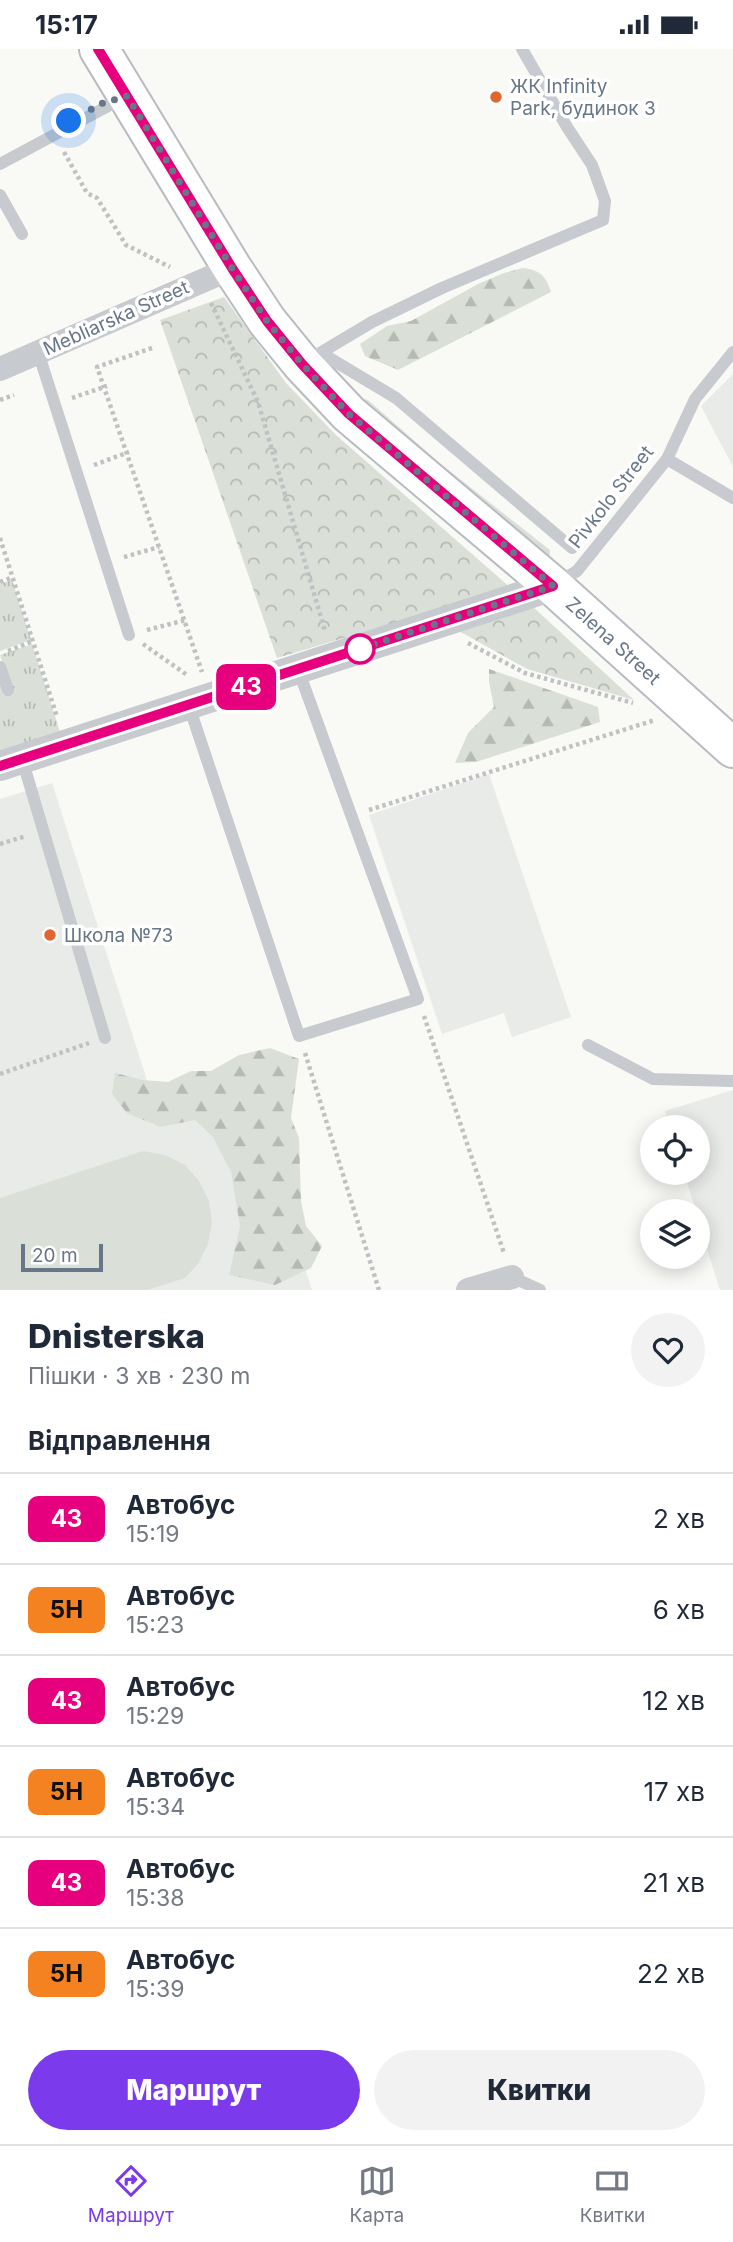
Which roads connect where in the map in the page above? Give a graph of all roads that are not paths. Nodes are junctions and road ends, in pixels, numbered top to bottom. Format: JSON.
{"nodes":[{"id":1,"x":99,"y":49,"type":"edge"},
{"id":2,"x":523,"y":49,"type":"edge"},
{"id":3,"x":127,"y":96,"type":"junction"},
{"id":4,"x":0,"y":156,"type":"edge"},
{"id":5,"x":0,"y":163,"type":"edge"},
{"id":6,"x":0,"y":195,"type":"edge"},
{"id":7,"x":22,"y":234,"type":"dead end"},
{"id":8,"x":213,"y":276,"type":"junction"},
{"id":9,"x":38,"y":352,"type":"junction"},
{"id":10,"x":733,"y":352,"type":"edge"},
{"id":11,"x":312,"y":358,"type":"junction"},
{"id":12,"x":0,"y":369,"type":"edge"},
{"id":13,"x":667,"y":459,"type":"junction"},
{"id":14,"x":733,"y":498,"type":"edge"},
{"id":15,"x":572,"y":548,"type":"dead end"},
{"id":16,"x":553,"y":586,"type":"junction"},
{"id":17,"x":130,"y":635,"type":"road end"},
{"id":18,"x":0,"y":667,"type":"edge"},
{"id":19,"x":298,"y":670,"type":"junction"},
{"id":20,"x":8,"y":690,"type":"dead end"},
{"id":21,"x":193,"y":693,"type":"junction"},
{"id":22,"x":730,"y":739,"type":"edge"},
{"id":23,"x":11,"y":762,"type":"edge"},
{"id":24,"x":105,"y":1038,"type":"road end"},
{"id":25,"x":588,"y":1045,"type":"dead end"},
{"id":26,"x":733,"y":1081,"type":"edge"},
{"id":27,"x":512,"y":1277,"type":"joint"},
{"id":28,"x":468,"y":1290,"type":"edge"},
{"id":29,"x":540,"y":1290,"type":"edge"}],
"edges":[{"from":1,"to":3,"type":"main road","name":"Zelena Street"},
{"from":2,"to":11,"type":"lane"},
{"from":3,"to":4,"type":"lane"},
{"from":3,"to":5,"type":"lane"},
{"from":3,"to":8,"type":"main road","name":"Zelena Street"},
{"from":6,"to":7,"type":"lane"},
{"from":8,"to":9,"type":"street","name":"Mebliarska Street"},
{"from":8,"to":11,"type":"main road","name":"Zelena Street"},
{"from":9,"to":12,"type":"street","name":"Mebliarska Street"},
{"from":9,"to":17,"type":"lane"},
{"from":10,"to":13,"type":"lane","name":"Pivkolo Street"},
{"from":11,"to":15,"type":"lane"},
{"from":11,"to":16,"type":"main road","name":"Zelena Street"},
{"from":13,"to":14,"type":"lane"},
{"from":13,"to":16,"type":"lane","name":"Pivkolo Street"},
{"from":16,"to":19,"type":"street"},
{"from":16,"to":22,"type":"main road","name":"Zelena Street"},
{"from":18,"to":20,"type":"lane"},
{"from":19,"to":21,"type":"street"},
{"from":19,"to":21,"type":"lane"},
{"from":21,"to":23,"type":"street"},
{"from":23,"to":24,"type":"lane"},
{"from":25,"to":26,"type":"lane"},
{"from":27,"to":28,"type":"street"},
{"from":27,"to":29,"type":"lane"}]}
